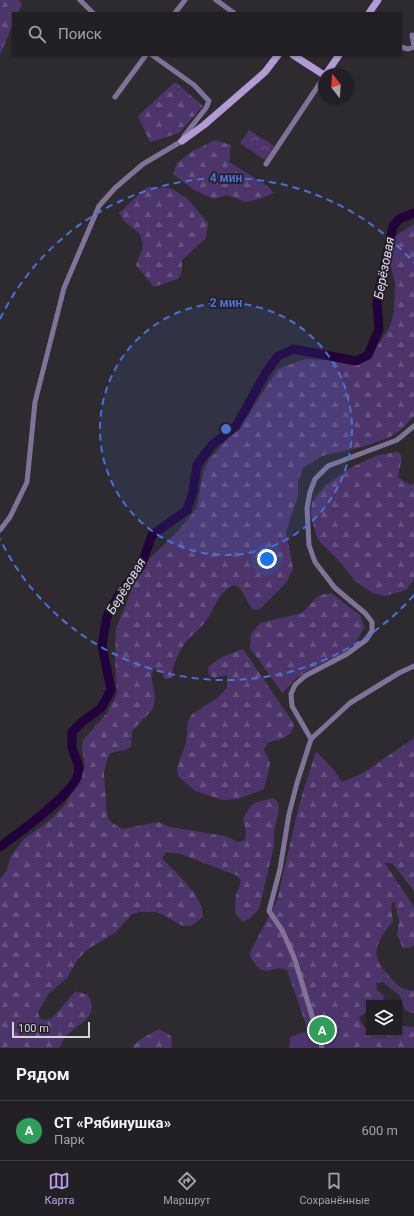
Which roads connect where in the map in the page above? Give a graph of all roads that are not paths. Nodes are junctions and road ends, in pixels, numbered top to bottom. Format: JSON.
{"nodes":[{"id":1,"x":80,"y":0,"type":"edge"},
{"id":2,"x":185,"y":0,"type":"edge"},
{"id":3,"x":216,"y":0,"type":"edge"},
{"id":4,"x":378,"y":0,"type":"edge"},
{"id":5,"x":92,"y":12,"type":"edge"},
{"id":6,"x":176,"y":12,"type":"edge"},
{"id":7,"x":233,"y":12,"type":"edge"},
{"id":8,"x":370,"y":12,"type":"edge"},
{"id":9,"x":412,"y":35,"type":"dead end"},
{"id":10,"x":402,"y":47,"type":"edge"},
{"id":11,"x":414,"y":47,"type":"edge"},
{"id":12,"x":145,"y":56,"type":"edge"},
{"id":13,"x":153,"y":56,"type":"edge"},
{"id":14,"x":277,"y":56,"type":"edge"},
{"id":15,"x":295,"y":56,"type":"edge"},
{"id":16,"x":339,"y":56,"type":"edge"},
{"id":17,"x":330,"y":68,"type":"edge"},
{"id":18,"x":318,"y":71,"type":"edge"},
{"id":19,"x":318,"y":86,"type":"edge"},
{"id":20,"x":115,"y":97,"type":"dead end"},
{"id":21,"x":182,"y":141,"type":"junction"},
{"id":22,"x":266,"y":164,"type":"dead end"},
{"id":23,"x":414,"y":426,"type":"edge"},
{"id":24,"x":0,"y":530,"type":"edge"},
{"id":25,"x":414,"y":666,"type":"edge"},
{"id":26,"x":311,"y":739,"type":"junction"},
{"id":27,"x":322,"y":1048,"type":"edge"}],
"edges":[{"from":1,"to":5,"type":"street"},
{"from":2,"to":6,"type":"street"},
{"from":3,"to":7,"type":"street"},
{"from":4,"to":8,"type":"street"},
{"from":9,"to":11,"type":"street"},
{"from":10,"to":11,"type":"street"},
{"from":12,"to":20,"type":"street"},
{"from":13,"to":21,"type":"street"},
{"from":14,"to":21,"type":"street"},
{"from":15,"to":18,"type":"street"},
{"from":16,"to":17,"type":"street"},
{"from":19,"to":22,"type":"street"},
{"from":21,"to":24,"type":"street"},
{"from":23,"to":26,"type":"street"},
{"from":25,"to":26,"type":"street"},
{"from":26,"to":27,"type":"street"}]}
